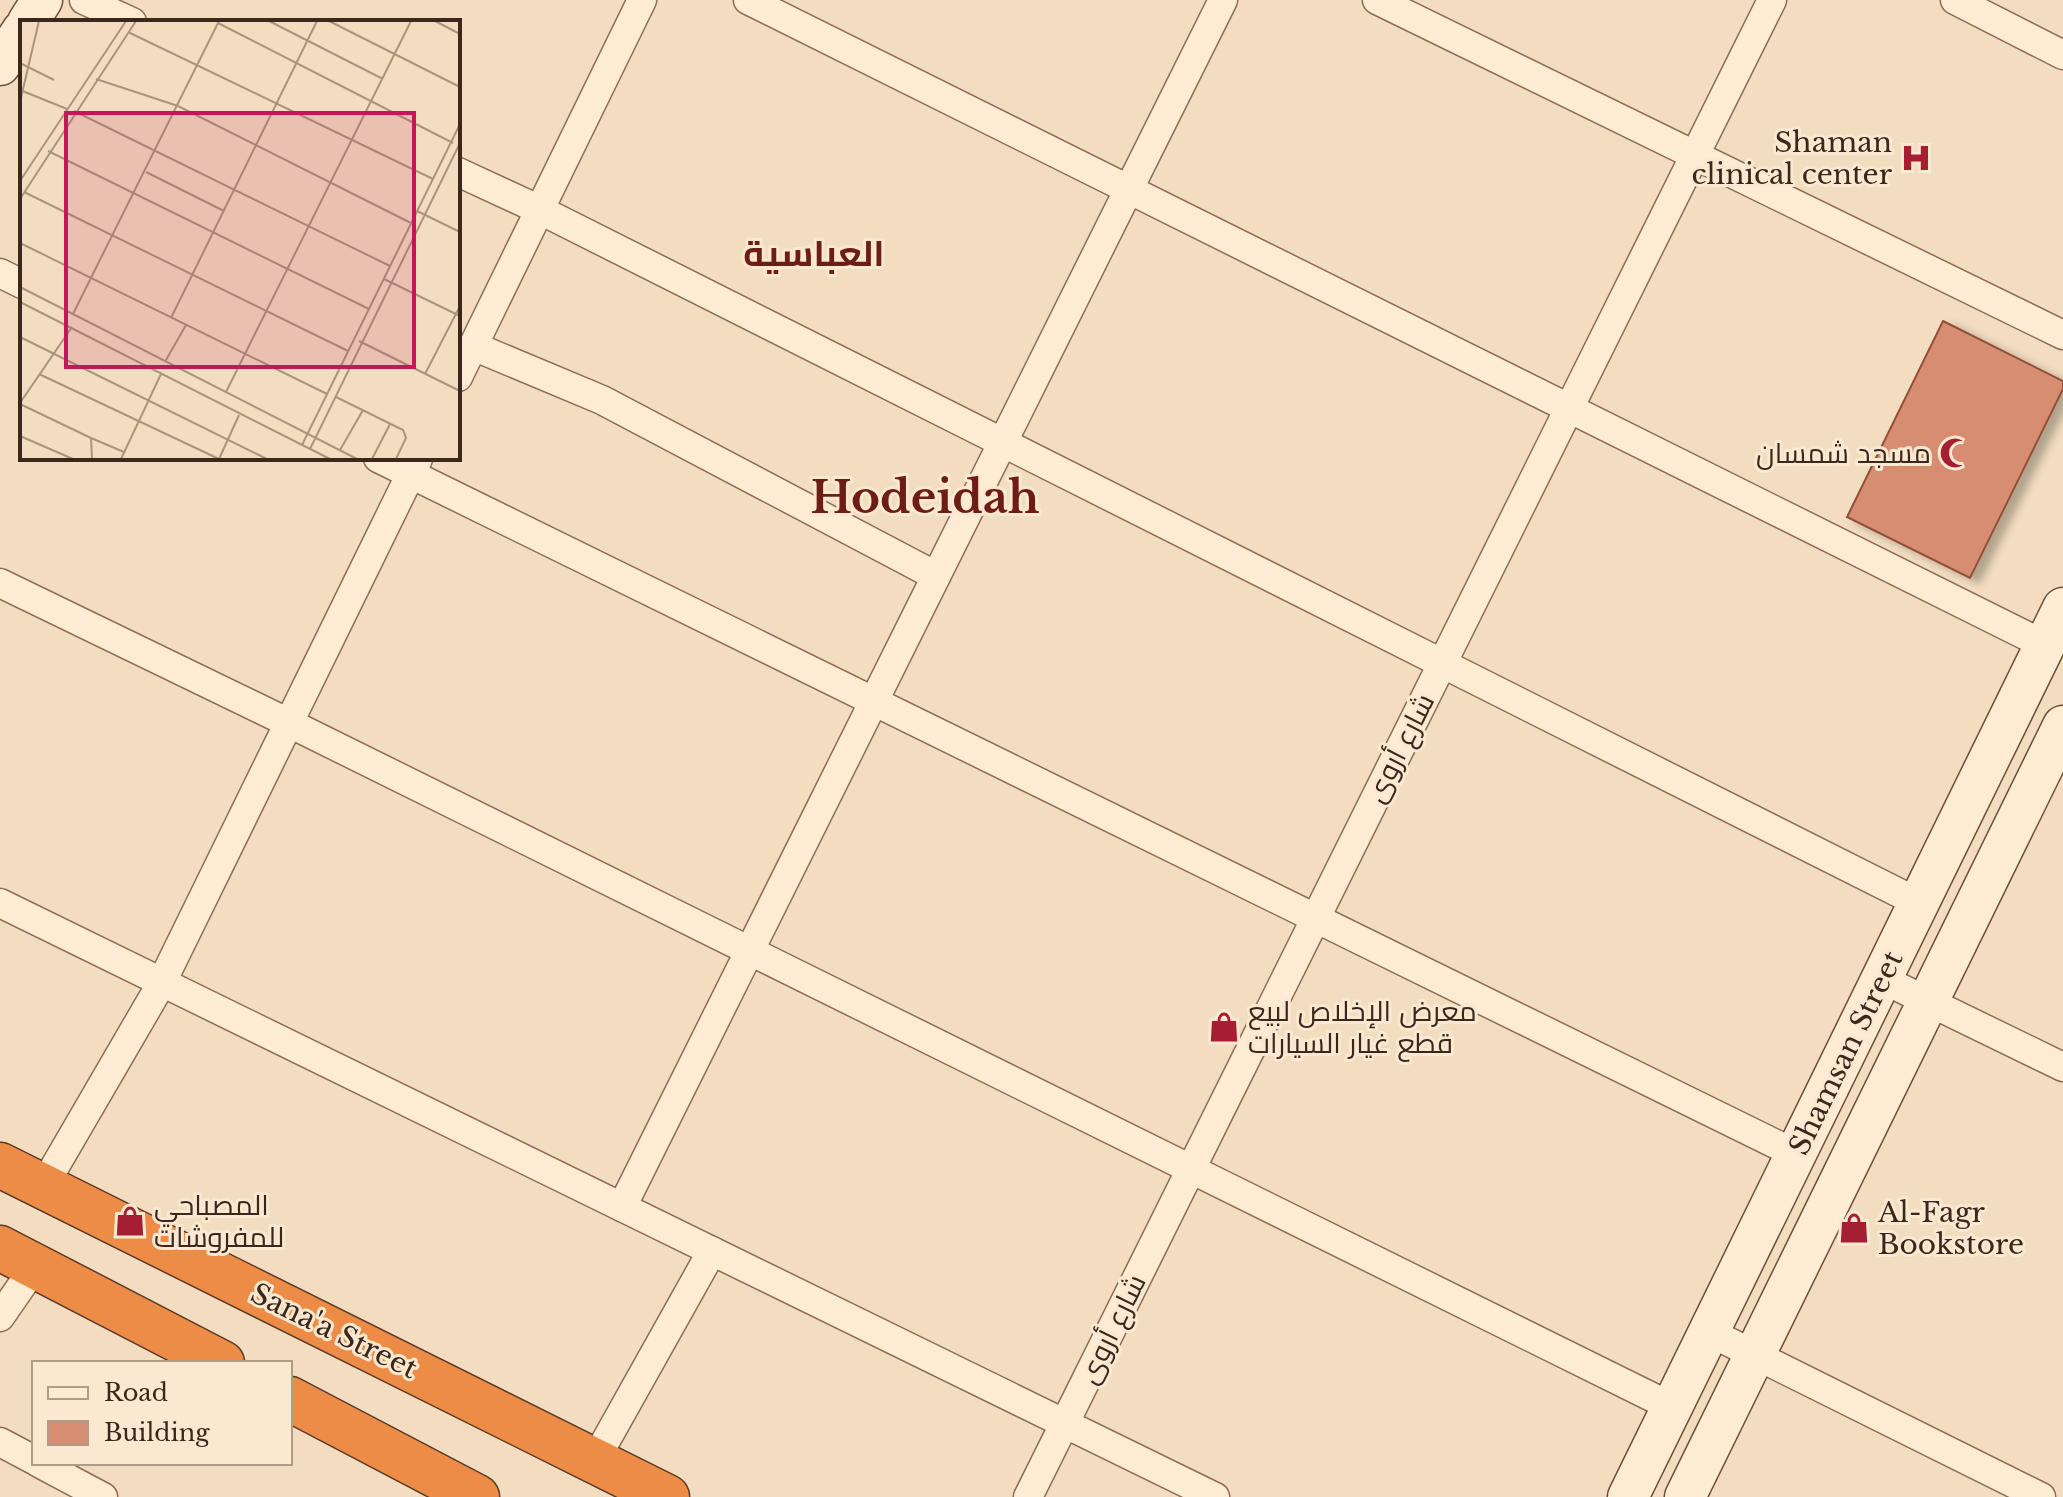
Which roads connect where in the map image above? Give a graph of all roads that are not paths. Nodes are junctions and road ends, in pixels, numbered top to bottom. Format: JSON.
{"nodes":[{"id":1,"x":42,"y":0,"type":"edge"},
{"id":2,"x":84,"y":0,"type":"edge"},
{"id":3,"x":642,"y":0,"type":"edge"},
{"id":4,"x":748,"y":0,"type":"edge"},
{"id":5,"x":1223,"y":0,"type":"edge"},
{"id":6,"x":1377,"y":0,"type":"edge"},
{"id":7,"x":1772,"y":0,"type":"edge"},
{"id":8,"x":1955,"y":0,"type":"edge"},
{"id":9,"x":29,"y":20,"type":"edge"},
{"id":10,"x":128,"y":20,"type":"edge"},
{"id":11,"x":20,"y":34,"type":"edge"},
{"id":12,"x":2063,"y":55,"type":"edge"},
{"id":13,"x":0,"y":65,"type":"edge"},
{"id":14,"x":1696,"y":154,"type":"junction"},
{"id":15,"x":460,"y":173,"type":"edge"},
{"id":16,"x":1128,"y":189,"type":"junction"},
{"id":17,"x":540,"y":210,"type":"junction"},
{"id":18,"x":0,"y":273,"type":"edge"},
{"id":19,"x":20,"y":283,"type":"edge"},
{"id":20,"x":2063,"y":335,"type":"edge"},
{"id":21,"x":473,"y":346,"type":"junction"},
{"id":22,"x":460,"y":373,"type":"edge"},
{"id":23,"x":1569,"y":408,"type":"junction"},
{"id":24,"x":1002,"y":443,"type":"junction"},
{"id":25,"x":387,"y":460,"type":"edge"},
{"id":26,"x":414,"y":466,"type":"edge"},
{"id":27,"x":936,"y":576,"type":"junction"},
{"id":28,"x":0,"y":583,"type":"edge"},
{"id":29,"x":2063,"y":608,"type":"edge"},
{"id":30,"x":2045,"y":645,"type":"junction"},
{"id":31,"x":1442,"y":664,"type":"junction"},
{"id":32,"x":874,"y":701,"type":"junction"},
{"id":33,"x":289,"y":723,"type":"junction"},
{"id":34,"x":2063,"y":726,"type":"edge"},
{"id":35,"x":0,"y":903,"type":"edge"},
{"id":36,"x":1919,"y":903,"type":"junction"},
{"id":37,"x":1315,"y":918,"type":"junction"},
{"id":38,"x":750,"y":950,"type":"junction"},
{"id":39,"x":1882,"y":979,"type":"junction"},
{"id":40,"x":161,"y":984,"type":"junction"},
{"id":41,"x":1928,"y":1002,"type":"junction"},
{"id":42,"x":2063,"y":1067,"type":"edge"},
{"id":43,"x":1796,"y":1154,"type":"junction"},
{"id":44,"x":0,"y":1165,"type":"edge"},
{"id":45,"x":1191,"y":1169,"type":"junction"},
{"id":46,"x":43,"y":1187,"type":"junction"},
{"id":47,"x":622,"y":1207,"type":"junction"},
{"id":48,"x":712,"y":1251,"type":"junction"},
{"id":49,"x":18,"y":1256,"type":"edge"},
{"id":50,"x":0,"y":1317,"type":"edge"},
{"id":51,"x":1709,"y":1332,"type":"junction"},
{"id":52,"x":1755,"y":1355,"type":"junction"},
{"id":53,"x":218,"y":1361,"type":"edge"},
{"id":54,"x":292,"y":1400,"type":"edge"},
{"id":55,"x":1672,"y":1407,"type":"junction"},
{"id":56,"x":1065,"y":1424,"type":"junction"},
{"id":57,"x":0,"y":1442,"type":"edge"},
{"id":58,"x":32,"y":1460,"type":"edge"},
{"id":59,"x":595,"y":1460,"type":"junction"},
{"id":60,"x":42,"y":1465,"type":"edge"},
{"id":61,"x":103,"y":1497,"type":"edge"},
{"id":62,"x":477,"y":1497,"type":"edge"},
{"id":63,"x":667,"y":1497,"type":"edge"},
{"id":64,"x":1028,"y":1497,"type":"edge"},
{"id":65,"x":1215,"y":1497,"type":"edge"},
{"id":66,"x":1628,"y":1497,"type":"edge"},
{"id":67,"x":1685,"y":1497,"type":"edge"},
{"id":68,"x":2041,"y":1497,"type":"edge"}],
"edges":[{"from":1,"to":9,"type":"main road"},
{"from":2,"to":10,"type":"street"},
{"from":3,"to":17,"type":"street"},
{"from":4,"to":16,"type":"street"},
{"from":5,"to":16,"type":"street"},
{"from":6,"to":14,"type":"street"},
{"from":7,"to":14,"type":"street","name":"شارع أروى"},
{"from":8,"to":12,"type":"street"},
{"from":11,"to":13,"type":"main road"},
{"from":14,"to":20,"type":"street"},
{"from":14,"to":23,"type":"street","name":"شارع أروى"},
{"from":15,"to":17,"type":"street"},
{"from":16,"to":23,"type":"street"},
{"from":16,"to":24,"type":"street"},
{"from":17,"to":21,"type":"street"},
{"from":17,"to":24,"type":"street"},
{"from":18,"to":19,"type":"street"},
{"from":21,"to":22,"type":"street"},
{"from":21,"to":27,"type":"street"},
{"from":23,"to":30,"type":"street"},
{"from":23,"to":31,"type":"street","name":"شارع أروى"},
{"from":24,"to":27,"type":"street"},
{"from":24,"to":31,"type":"street"},
{"from":25,"to":26,"type":"street"},
{"from":26,"to":32,"type":"street"},
{"from":26,"to":33,"type":"street"},
{"from":27,"to":32,"type":"street"},
{"from":28,"to":33,"type":"street"},
{"from":29,"to":30,"type":"main road","name":"Shamsan Street"},
{"from":30,"to":36,"type":"main road","name":"Shamsan Street"},
{"from":31,"to":36,"type":"street"},
{"from":31,"to":37,"type":"street","name":"شارع أروى"},
{"from":32,"to":37,"type":"street"},
{"from":32,"to":38,"type":"street"},
{"from":33,"to":38,"type":"street"},
{"from":33,"to":40,"type":"street"},
{"from":34,"to":41,"type":"main road","name":"Shamsan Street"},
{"from":35,"to":40,"type":"street"},
{"from":36,"to":39,"type":"main road","name":"Shamsan Street"},
{"from":37,"to":43,"type":"street"},
{"from":37,"to":45,"type":"street","name":"شارع أروى"},
{"from":38,"to":45,"type":"street"},
{"from":38,"to":47,"type":"street"},
{"from":39,"to":41,"type":"street"},
{"from":39,"to":43,"type":"main road","name":"Shamsan Street"},
{"from":40,"to":46,"type":"street"},
{"from":40,"to":47,"type":"street"},
{"from":41,"to":42,"type":"street"},
{"from":41,"to":52,"type":"main road","name":"Shamsan Street"},
{"from":43,"to":51,"type":"main road","name":"Shamsan Street"},
{"from":44,"to":46,"type":"highway","name":"Sana'a Street"},
{"from":45,"to":55,"type":"street"},
{"from":45,"to":56,"type":"street","name":"شارع أروى"},
{"from":46,"to":59,"type":"highway","name":"Sana'a Street"},
{"from":47,"to":48,"type":"street"},
{"from":48,"to":56,"type":"street"},
{"from":48,"to":59,"type":"street"},
{"from":49,"to":50,"type":"street"},
{"from":49,"to":53,"type":"highway"},
{"from":51,"to":52,"type":"street"},
{"from":51,"to":55,"type":"main road","name":"Shamsan Street"},
{"from":52,"to":67,"type":"main road","name":"Shamsan Street"},
{"from":52,"to":68,"type":"street"},
{"from":54,"to":62,"type":"highway"},
{"from":55,"to":66,"type":"main road","name":"Shamsan Street"},
{"from":56,"to":64,"type":"street","name":"شارع أروى"},
{"from":56,"to":65,"type":"street"},
{"from":57,"to":58,"type":"street"},
{"from":59,"to":63,"type":"highway","name":"Sana'a Street"},
{"from":60,"to":61,"type":"street"}]}
